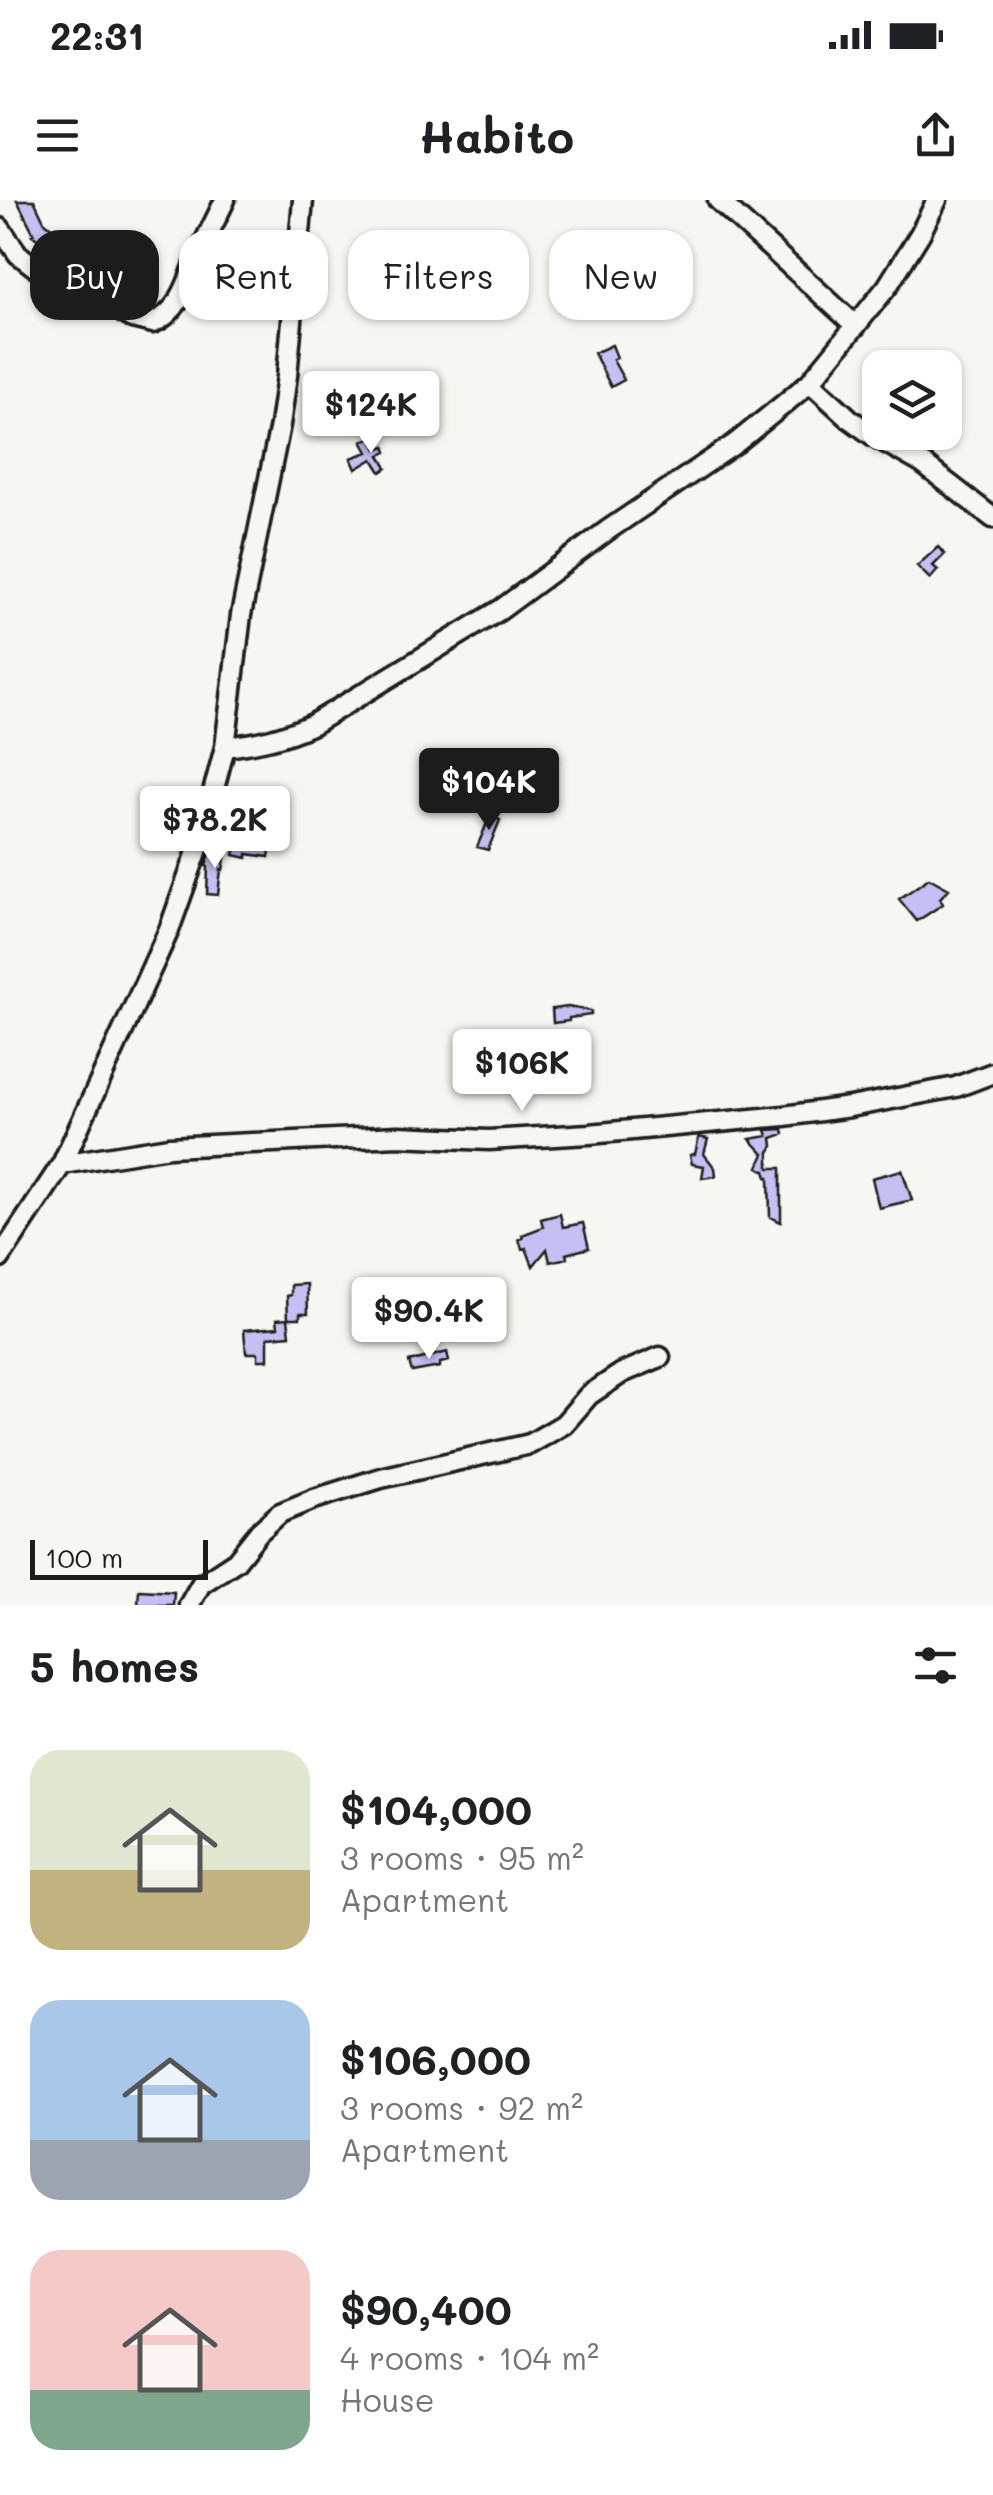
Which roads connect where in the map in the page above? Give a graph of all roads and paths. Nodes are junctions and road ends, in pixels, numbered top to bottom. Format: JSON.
{"nodes":[{"id":1,"x":225,"y":200,"type":"edge"},
{"id":2,"x":302,"y":200,"type":"edge"},
{"id":3,"x":718,"y":200,"type":"edge"},
{"id":4,"x":937,"y":200,"type":"edge"},
{"id":5,"x":0,"y":228,"type":"edge"},
{"id":6,"x":856,"y":326,"type":"junction"},
{"id":7,"x":810,"y":382,"type":"junction"},
{"id":8,"x":993,"y":518,"type":"edge"},
{"id":9,"x":225,"y":746,"type":"junction"},
{"id":10,"x":993,"y":1072,"type":"edge"},
{"id":11,"x":62,"y":1164,"type":"junction"},
{"id":12,"x":0,"y":1258,"type":"edge"},
{"id":13,"x":660,"y":1357,"type":"dead end"},
{"id":14,"x":189,"y":1605,"type":"edge"}],
"edges":[{"from":1,"to":5,"type":"street"},
{"from":2,"to":9,"type":"street"},
{"from":3,"to":6,"type":"street"},
{"from":4,"to":6,"type":"street"},
{"from":6,"to":7,"type":"street"},
{"from":7,"to":8,"type":"street"},
{"from":7,"to":9,"type":"street"},
{"from":9,"to":11,"type":"street"},
{"from":10,"to":11,"type":"street"},
{"from":11,"to":12,"type":"street"},
{"from":13,"to":14,"type":"street"}]}
